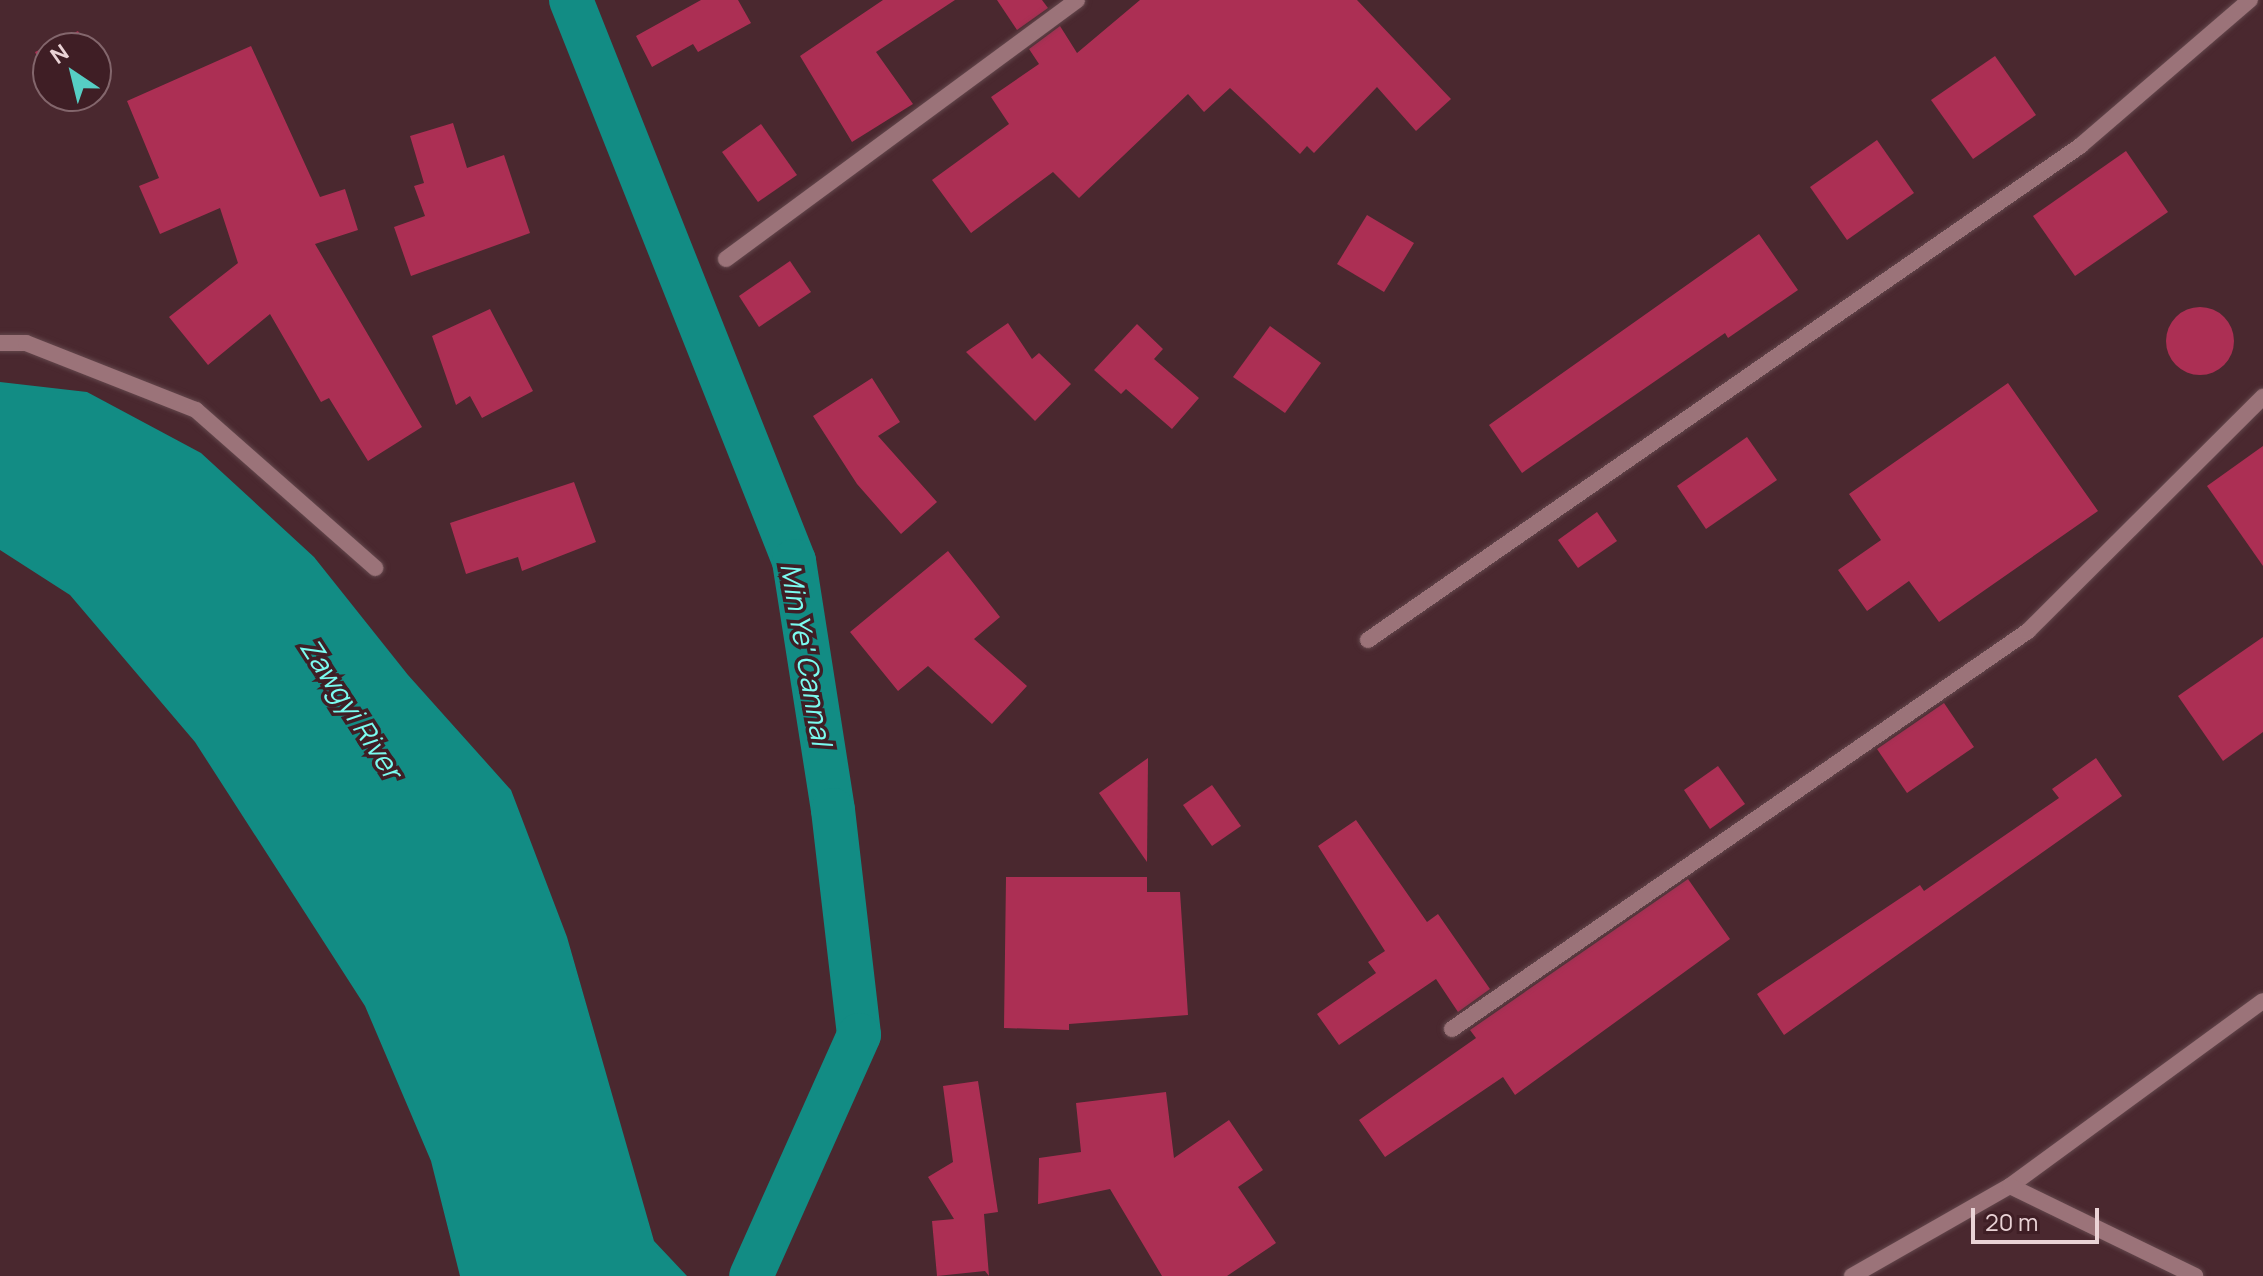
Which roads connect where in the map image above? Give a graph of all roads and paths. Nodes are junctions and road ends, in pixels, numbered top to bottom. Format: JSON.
{"nodes":[{"id":1,"x":1077,"y":0,"type":"edge"},
{"id":2,"x":2250,"y":0,"type":"edge"},
{"id":3,"x":726,"y":259,"type":"dead end"},
{"id":4,"x":0,"y":343,"type":"edge"},
{"id":5,"x":2263,"y":397,"type":"edge"},
{"id":6,"x":375,"y":568,"type":"dead end"},
{"id":7,"x":1368,"y":640,"type":"dead end"},
{"id":8,"x":2263,"y":1001,"type":"edge"},
{"id":9,"x":1452,"y":1029,"type":"dead end"},
{"id":10,"x":2010,"y":1186,"type":"junction"},
{"id":11,"x":1852,"y":1276,"type":"edge"},
{"id":12,"x":2195,"y":1276,"type":"edge"}],
"edges":[{"from":1,"to":3,"type":"street"},
{"from":2,"to":7,"type":"street"},
{"from":4,"to":6,"type":"street"},
{"from":5,"to":9,"type":"street"},
{"from":8,"to":10,"type":"street"},
{"from":10,"to":11,"type":"street"},
{"from":10,"to":12,"type":"street"}]}
